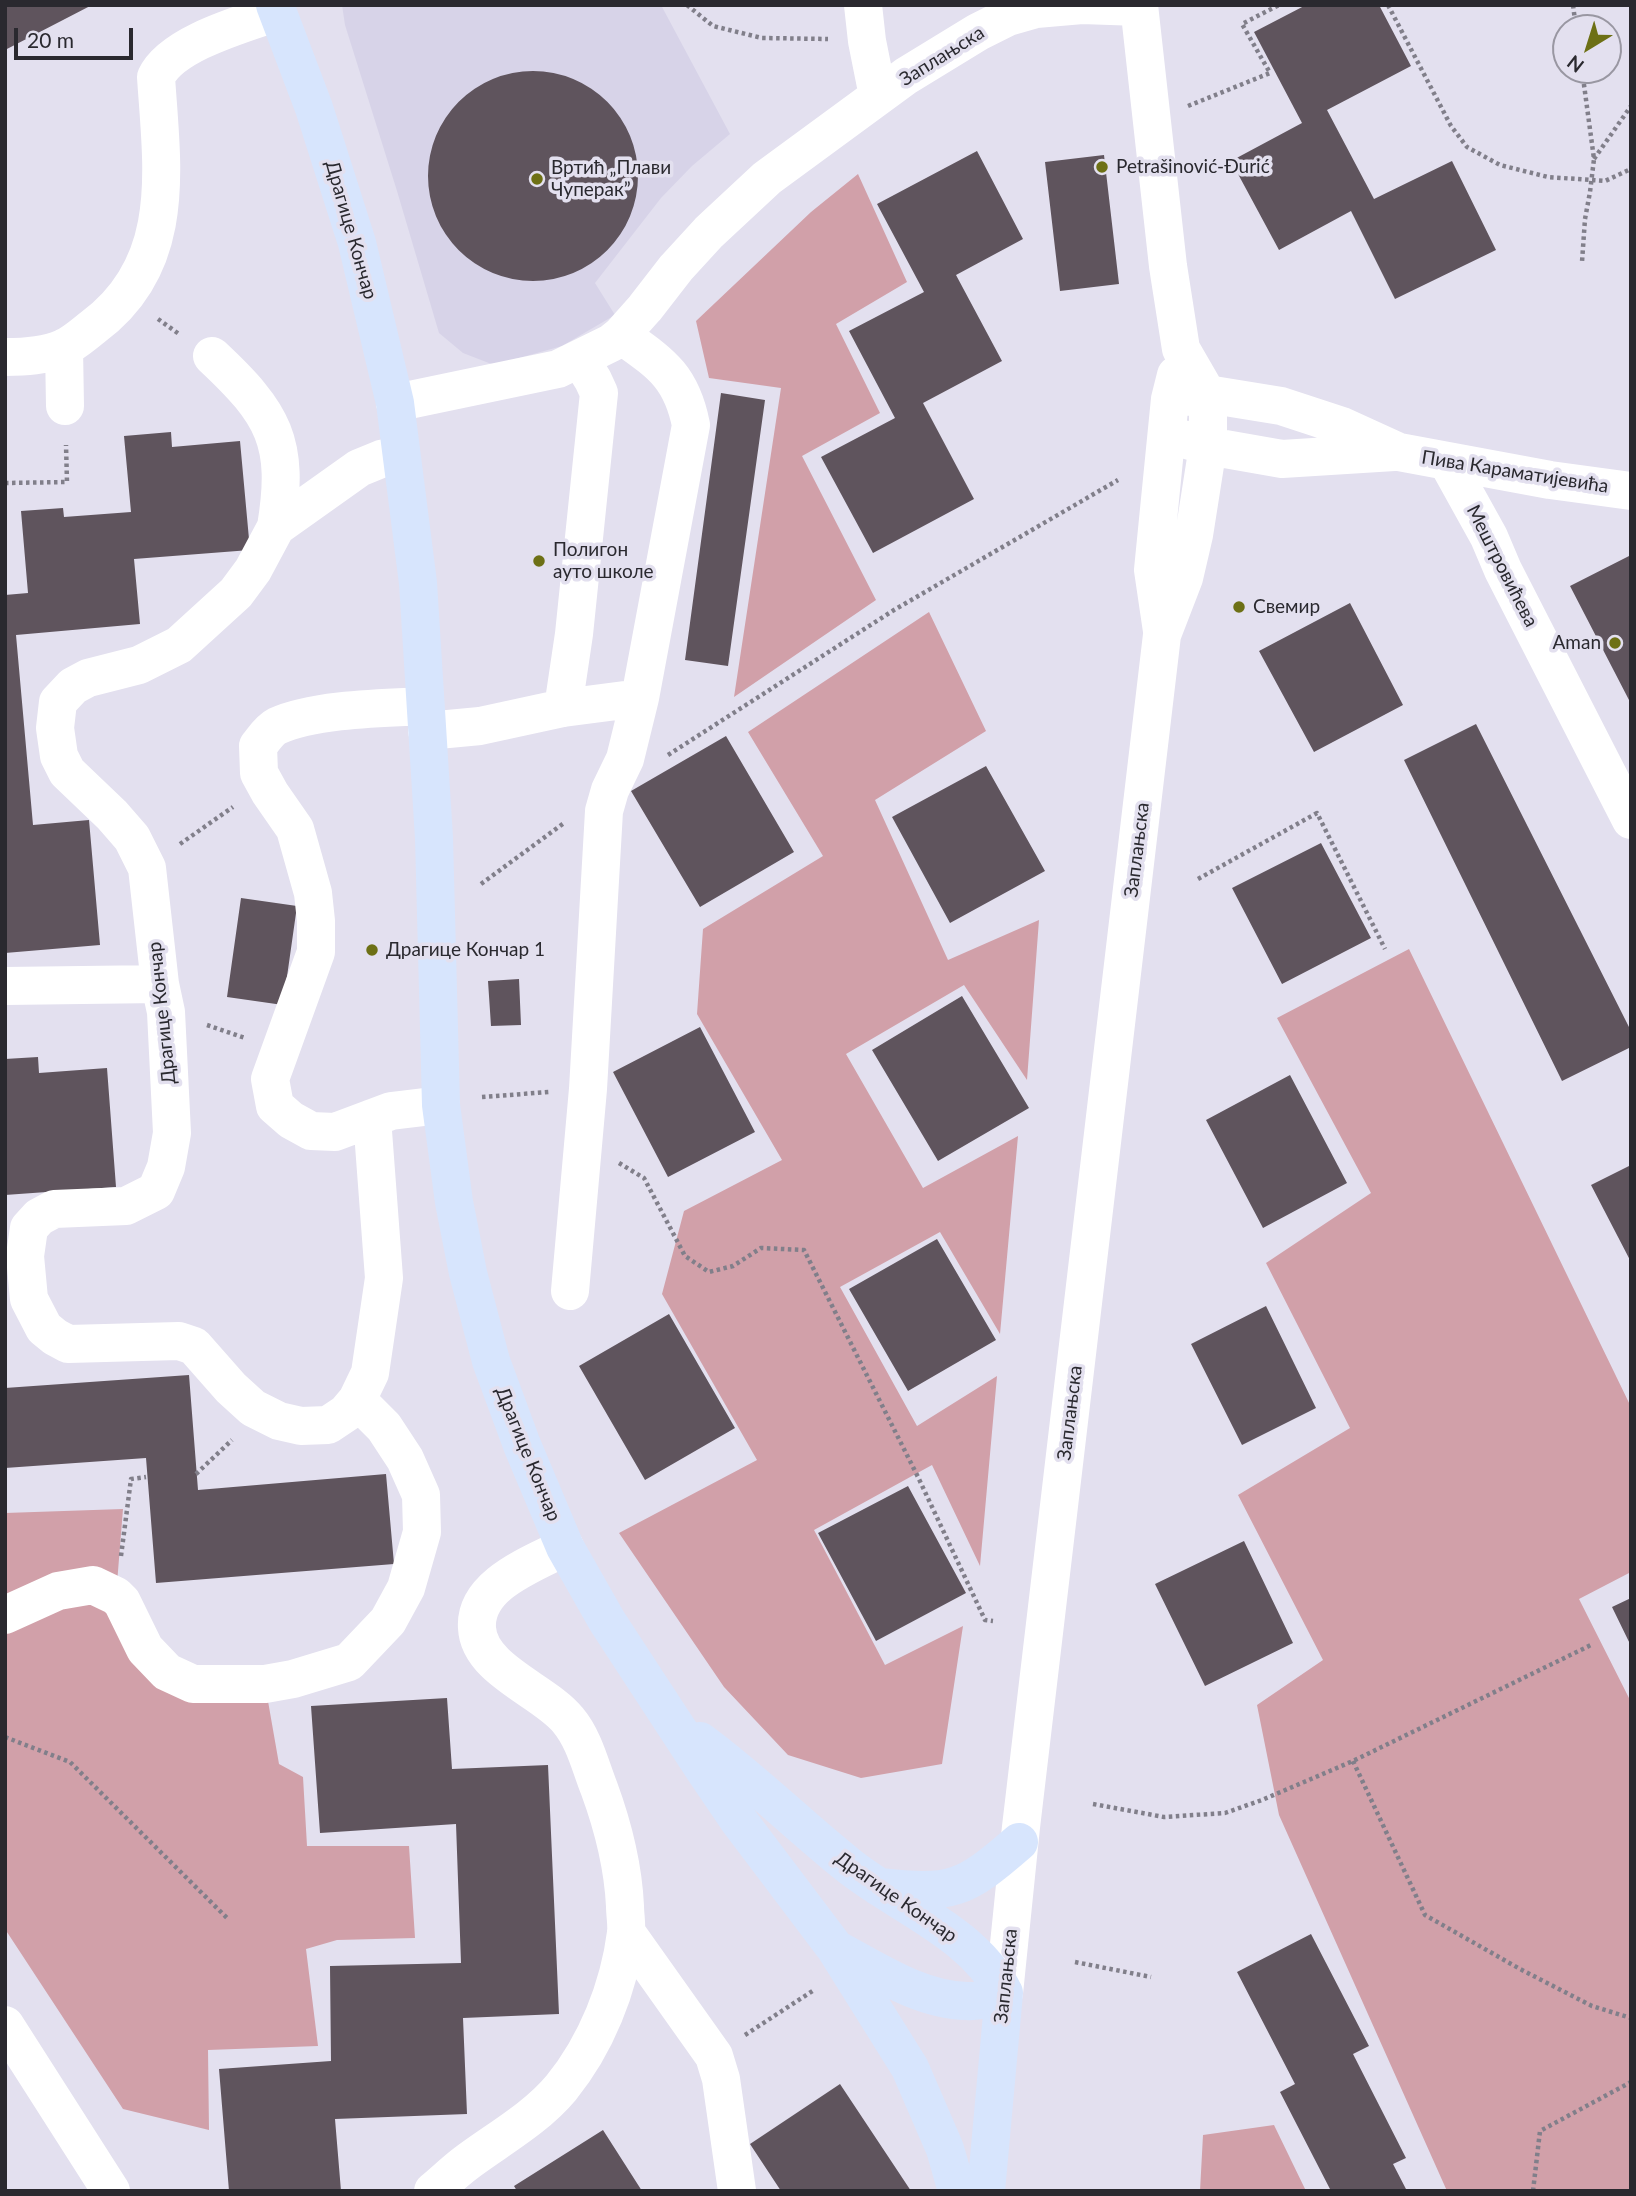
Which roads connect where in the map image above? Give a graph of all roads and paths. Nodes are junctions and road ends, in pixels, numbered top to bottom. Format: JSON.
{"nodes":[{"id":1,"x":687,"y":5,"type":"edge"},
{"id":2,"x":1279,"y":5,"type":"edge"},
{"id":3,"x":1388,"y":5,"type":"edge"},
{"id":4,"x":1139,"y":6,"type":"edge"},
{"id":5,"x":276,"y":9,"type":"edge"},
{"id":6,"x":865,"y":23,"type":"edge"},
{"id":7,"x":1584,"y":84,"type":"edge"},
{"id":8,"x":878,"y":96,"type":"junction"},
{"id":9,"x":1631,"y":106,"type":"edge"},
{"id":10,"x":1182,"y":109,"type":"dead end"},
{"id":11,"x":1594,"y":159,"type":"junction"},
{"id":12,"x":1631,"y":169,"type":"edge"},
{"id":13,"x":1582,"y":262,"type":"dead end"},
{"id":14,"x":124,"y":296,"type":"junction"},
{"id":15,"x":621,"y":335,"type":"junction"},
{"id":16,"x":64,"y":348,"type":"junction"},
{"id":17,"x":212,"y":356,"type":"joint"},
{"id":18,"x":5,"y":358,"type":"edge"},
{"id":19,"x":580,"y":359,"type":"junction"},
{"id":20,"x":395,"y":403,"type":"junction"},
{"id":21,"x":65,"y":406,"type":"joint"},
{"id":22,"x":1181,"y":409,"type":"junction"},
{"id":23,"x":1208,"y":446,"type":"junction"},
{"id":24,"x":1399,"y":452,"type":"junction"},
{"id":25,"x":401,"y":455,"type":"junction"},
{"id":26,"x":1448,"y":463,"type":"junction"},
{"id":27,"x":1118,"y":480,"type":"dead end"},
{"id":28,"x":5,"y":483,"type":"edge"},
{"id":29,"x":1631,"y":491,"type":"edge"},
{"id":30,"x":276,"y":527,"type":"junction"},
{"id":31,"x":1163,"y":635,"type":"junction"},
{"id":32,"x":640,"y":698,"type":"junction"},
{"id":33,"x":563,"y":708,"type":"junction"},
{"id":34,"x":426,"y":718,"type":"junction"},
{"id":35,"x":675,"y":750,"type":"dead end"},
{"id":36,"x":610,"y":790,"type":"junction"},
{"id":37,"x":230,"y":808,"type":"dead end"},
{"id":38,"x":1631,"y":820,"type":"edge"},
{"id":39,"x":147,"y":867,"type":"junction"},
{"id":40,"x":1198,"y":879,"type":"dead end"},
{"id":41,"x":481,"y":884,"type":"dead end"},
{"id":42,"x":1385,"y":949,"type":"dead end"},
{"id":43,"x":160,"y":984,"type":"junction"},
{"id":44,"x":5,"y":986,"type":"edge"},
{"id":45,"x":588,"y":1089,"type":"junction"},
{"id":46,"x":482,"y":1097,"type":"dead end"},
{"id":47,"x":441,"y":1105,"type":"junction"},
{"id":48,"x":372,"y":1118,"type":"junction"},
{"id":49,"x":582,"y":1141,"type":"junction"},
{"id":50,"x":570,"y":1291,"type":"dead end"},
{"id":51,"x":358,"y":1400,"type":"junction"},
{"id":52,"x":253,"y":1408,"type":"junction"},
{"id":53,"x":196,"y":1474,"type":"dead end"},
{"id":54,"x":146,"y":1477,"type":"dead end"},
{"id":55,"x":565,"y":1547,"type":"junction"},
{"id":56,"x":116,"y":1596,"type":"junction"},
{"id":57,"x":5,"y":1615,"type":"edge"},
{"id":58,"x":993,"y":1621,"type":"dead end"},
{"id":59,"x":1591,"y":1645,"type":"dead end"},
{"id":60,"x":680,"y":1730,"type":"junction"},
{"id":61,"x":5,"y":1737,"type":"edge"},
{"id":62,"x":1353,"y":1761,"type":"junction"},
{"id":63,"x":1093,"y":1804,"type":"dead end"},
{"id":64,"x":1019,"y":1842,"type":"junction"},
{"id":65,"x":876,"y":1886,"type":"junction"},
{"id":66,"x":227,"y":1918,"type":"dead end"},
{"id":67,"x":626,"y":1931,"type":"junction"},
{"id":68,"x":835,"y":1948,"type":"junction"},
{"id":69,"x":1075,"y":1962,"type":"dead end"},
{"id":70,"x":1151,"y":1977,"type":"dead end"},
{"id":71,"x":816,"y":1989,"type":"dead end"},
{"id":72,"x":1004,"y":1993,"type":"junction"},
{"id":73,"x":1631,"y":2018,"type":"edge"},
{"id":74,"x":5,"y":2025,"type":"edge"},
{"id":75,"x":714,"y":2056,"type":"junction"},
{"id":76,"x":1631,"y":2082,"type":"edge"},
{"id":77,"x":111,"y":2191,"type":"edge"},
{"id":78,"x":433,"y":2191,"type":"edge"},
{"id":79,"x":737,"y":2191,"type":"edge"},
{"id":80,"x":957,"y":2191,"type":"edge"},
{"id":81,"x":986,"y":2191,"type":"edge"},
{"id":82,"x":1533,"y":2191,"type":"edge"}],
"edges":[{"from":1,"to":6,"type":"path"},
{"from":2,"to":10,"type":"path"},
{"from":3,"to":12,"type":"path"},
{"from":4,"to":8,"type":"street","name":"Заплањска"},
{"from":4,"to":22,"type":"street","name":"Заплањска"},
{"from":5,"to":14,"type":"street","name":"Драгице Кончар"},
{"from":5,"to":20,"type":"main road","name":"Драгице Кончар"},
{"from":6,"to":8,"type":"street","name":"Заплањска"},
{"from":7,"to":11,"type":"path"},
{"from":8,"to":15,"type":"street"},
{"from":9,"to":11,"type":"path"},
{"from":11,"to":13,"type":"path"},
{"from":14,"to":16,"type":"street","name":"Драгице Кончар"},
{"from":14,"to":17,"type":"path"},
{"from":15,"to":19,"type":"street"},
{"from":15,"to":32,"type":"street"},
{"from":16,"to":18,"type":"street","name":"Драгице Кончар"},
{"from":16,"to":21,"type":"street"},
{"from":17,"to":30,"type":"street"},
{"from":19,"to":20,"type":"street"},
{"from":19,"to":33,"type":"street"},
{"from":20,"to":25,"type":"main road","name":"Драгице Кончар"},
{"from":21,"to":28,"type":"path"},
{"from":22,"to":23,"type":"street","name":"Пива Караматијевића"},
{"from":22,"to":23,"type":"street","name":"Заплањска"},
{"from":22,"to":24,"type":"street","name":"Пива Караматијевића"},
{"from":22,"to":31,"type":"street","name":"Заплањска"},
{"from":23,"to":24,"type":"street","name":"Пива Караматијевића"},
{"from":23,"to":31,"type":"street","name":"Заплањска"},
{"from":24,"to":26,"type":"street","name":"Пива Караматијевића"},
{"from":25,"to":30,"type":"street","name":"Драгице Кончар"},
{"from":25,"to":34,"type":"main road","name":"Драгице Кончар"},
{"from":26,"to":29,"type":"street","name":"Пива Караматијевића"},
{"from":26,"to":38,"type":"street","name":"Мештровићева"},
{"from":27,"to":35,"type":"path"},
{"from":30,"to":39,"type":"street","name":"Драгице Кончар"},
{"from":31,"to":64,"type":"street","name":"Заплањска"},
{"from":32,"to":33,"type":"street"},
{"from":32,"to":36,"type":"street"},
{"from":33,"to":34,"type":"street"},
{"from":34,"to":47,"type":"main road","name":"Драгице Кончар"},
{"from":34,"to":48,"type":"street"},
{"from":36,"to":41,"type":"path"},
{"from":36,"to":45,"type":"street"},
{"from":37,"to":39,"type":"path"},
{"from":39,"to":43,"type":"street","name":"Драгице Кончар"},
{"from":40,"to":42,"type":"path"},
{"from":43,"to":44,"type":"street"},
{"from":43,"to":52,"type":"street","name":"Драгице Кончар"},
{"from":45,"to":46,"type":"path"},
{"from":45,"to":49,"type":"street"},
{"from":47,"to":48,"type":"street"},
{"from":47,"to":55,"type":"main road","name":"Драгице Кончар"},
{"from":48,"to":51,"type":"street","name":"Драгице Кончар"},
{"from":49,"to":50,"type":"street"},
{"from":49,"to":58,"type":"path"},
{"from":51,"to":52,"type":"street","name":"Драгице Кончар"},
{"from":51,"to":56,"type":"street"},
{"from":52,"to":53,"type":"path"},
{"from":54,"to":56,"type":"path"},
{"from":55,"to":60,"type":"main road","name":"Драгице Кончар"},
{"from":55,"to":67,"type":"street"},
{"from":56,"to":57,"type":"street"},
{"from":59,"to":62,"type":"path"},
{"from":60,"to":65,"type":"main road","name":"Драгице Кончар"},
{"from":60,"to":68,"type":"main road","name":"Драгице Кончар"},
{"from":61,"to":66,"type":"path"},
{"from":62,"to":63,"type":"path"},
{"from":62,"to":73,"type":"path"},
{"from":64,"to":65,"type":"main road"},
{"from":64,"to":72,"type":"street","name":"Заплањска"},
{"from":65,"to":72,"type":"main road","name":"Драгице Кончар"},
{"from":67,"to":75,"type":"street"},
{"from":67,"to":78,"type":"street"},
{"from":68,"to":72,"type":"main road"},
{"from":68,"to":80,"type":"main road","name":"Драгице Кончар"},
{"from":69,"to":70,"type":"path"},
{"from":71,"to":75,"type":"path"},
{"from":72,"to":81,"type":"main road","name":"Заплањска"},
{"from":74,"to":77,"type":"street"},
{"from":75,"to":79,"type":"street"},
{"from":76,"to":82,"type":"path"}]}
